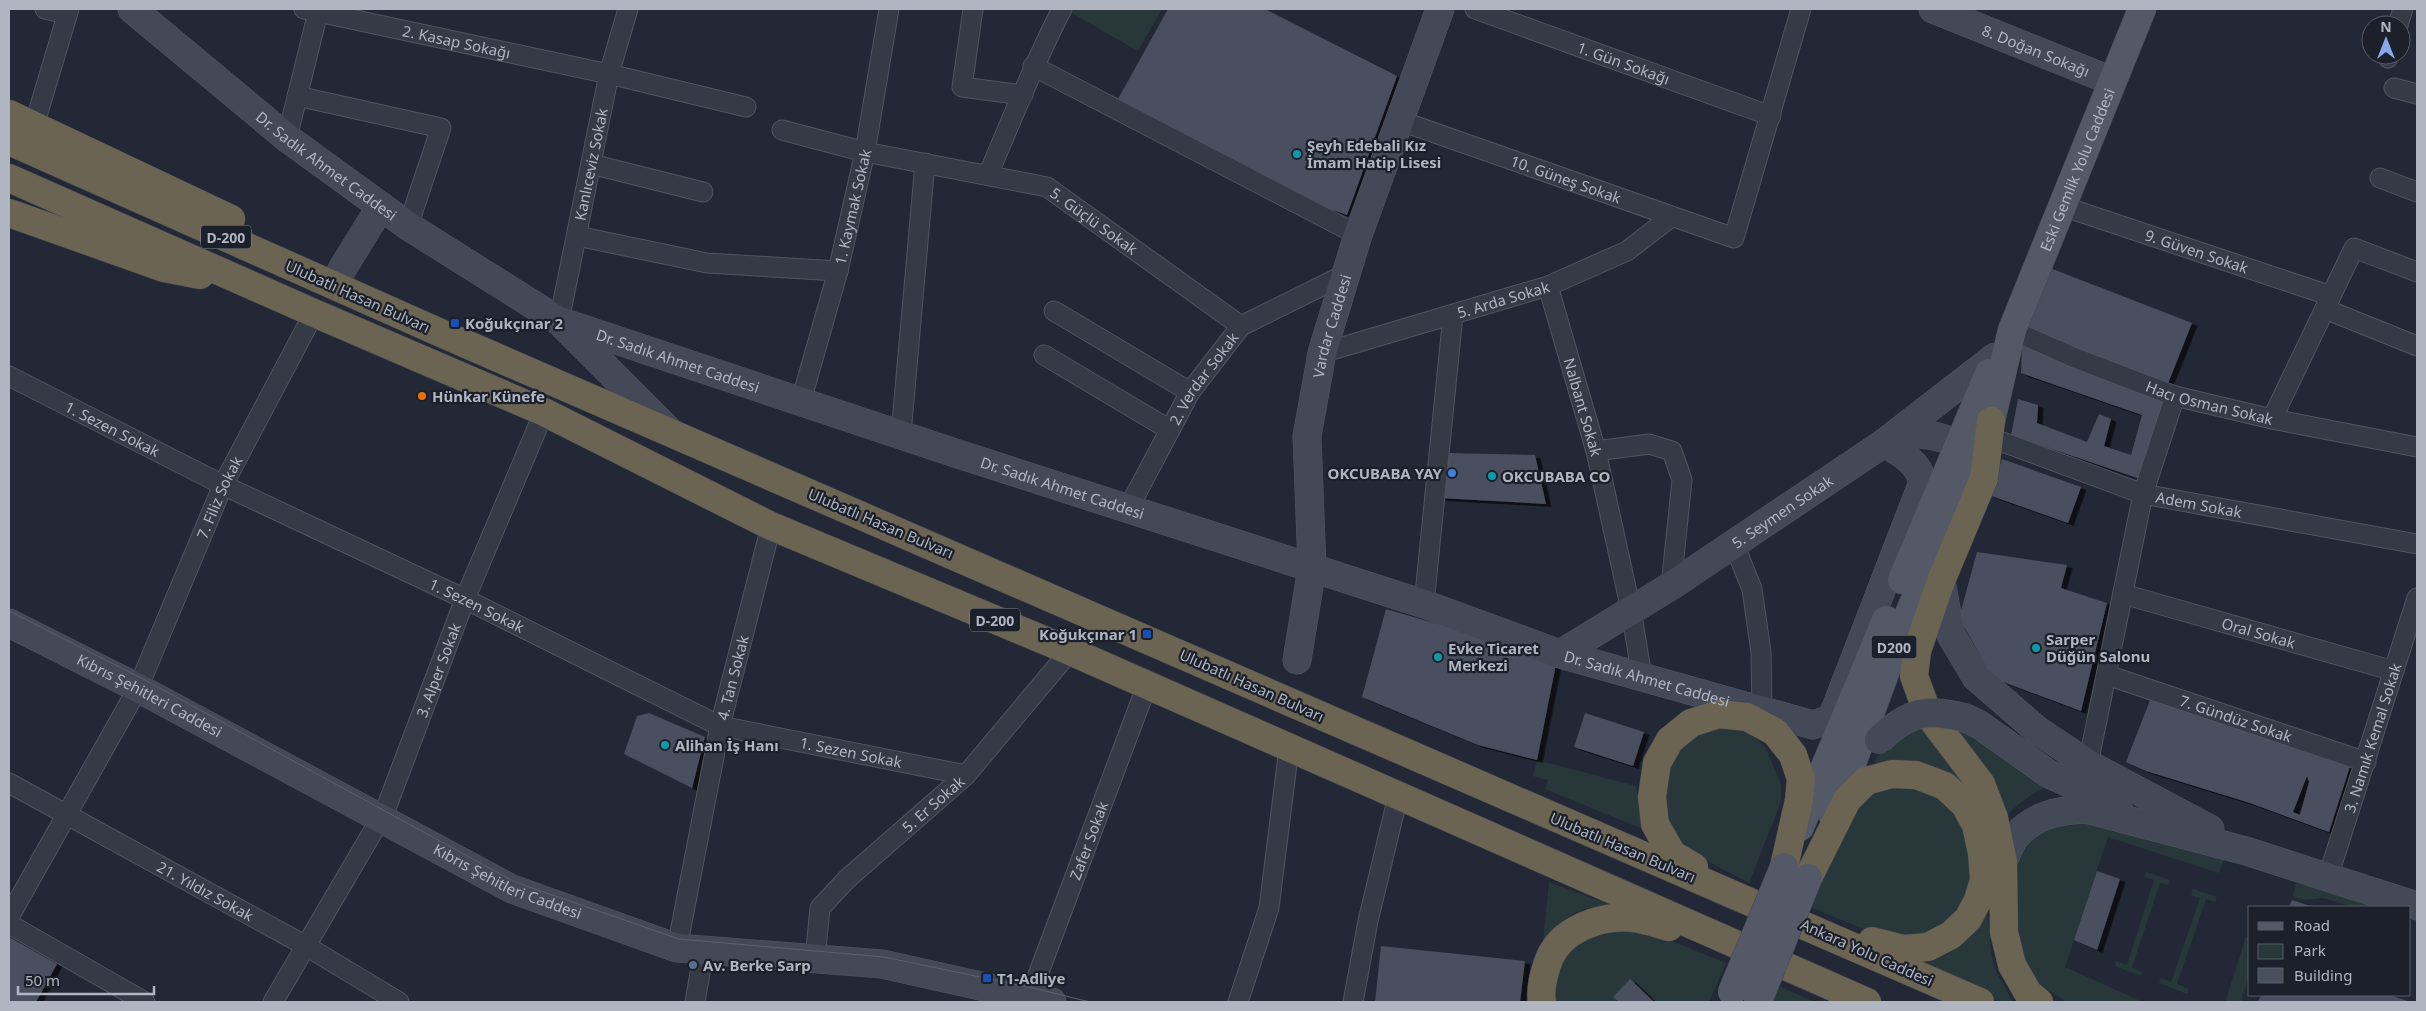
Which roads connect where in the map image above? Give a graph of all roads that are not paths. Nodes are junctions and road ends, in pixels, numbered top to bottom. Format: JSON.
{"nodes":[{"id":1,"x":45,"y":9,"type":"edge"},
{"id":2,"x":132,"y":9,"type":"edge"},
{"id":3,"x":628,"y":9,"type":"edge"},
{"id":4,"x":889,"y":9,"type":"edge"},
{"id":5,"x":973,"y":9,"type":"edge"},
{"id":6,"x":1062,"y":9,"type":"edge"},
{"id":7,"x":1475,"y":9,"type":"edge"},
{"id":8,"x":1801,"y":9,"type":"edge"},
{"id":9,"x":1933,"y":9,"type":"edge"},
{"id":10,"x":2142,"y":9,"type":"edge"},
{"id":11,"x":311,"y":10,"type":"edge"},
{"id":12,"x":1434,"y":11,"type":"edge"},
{"id":13,"x":67,"y":12,"type":"edge"},
{"id":14,"x":1033,"y":66,"type":"junction"},
{"id":15,"x":609,"y":74,"type":"junction"},
{"id":16,"x":2112,"y":81,"type":"junction"},
{"id":17,"x":2394,"y":88,"type":"dead end"},
{"id":18,"x":2417,"y":94,"type":"edge"},
{"id":19,"x":1023,"y":95,"type":"junction"},
{"id":20,"x":297,"y":96,"type":"junction"},
{"id":21,"x":746,"y":107,"type":"dead end"},
{"id":22,"x":9,"y":114,"type":"edge"},
{"id":23,"x":1771,"y":116,"type":"junction"},
{"id":24,"x":1398,"y":120,"type":"junction"},
{"id":25,"x":34,"y":126,"type":"junction"},
{"id":26,"x":782,"y":130,"type":"dead end"},
{"id":27,"x":287,"y":138,"type":"junction"},
{"id":28,"x":9,"y":141,"type":"edge"},
{"id":29,"x":865,"y":152,"type":"junction"},
{"id":30,"x":925,"y":163,"type":"junction"},
{"id":31,"x":591,"y":164,"type":"junction"},
{"id":32,"x":988,"y":175,"type":"junction"},
{"id":33,"x":9,"y":178,"type":"edge"},
{"id":34,"x":2380,"y":178,"type":"dead end"},
{"id":35,"x":702,"y":192,"type":"dead end"},
{"id":36,"x":2417,"y":192,"type":"edge"},
{"id":37,"x":381,"y":206,"type":"junction"},
{"id":38,"x":2062,"y":206,"type":"junction"},
{"id":39,"x":9,"y":213,"type":"edge"},
{"id":40,"x":1671,"y":217,"type":"junction"},
{"id":41,"x":408,"y":226,"type":"junction"},
{"id":42,"x":1358,"y":235,"type":"junction"},
{"id":43,"x":577,"y":236,"type":"junction"},
{"id":44,"x":341,"y":271,"type":"junction"},
{"id":45,"x":838,"y":271,"type":"junction"},
{"id":46,"x":2417,"y":272,"type":"edge"},
{"id":47,"x":1346,"y":274,"type":"junction"},
{"id":48,"x":1548,"y":286,"type":"junction"},
{"id":49,"x":256,"y":287,"type":"junction"},
{"id":50,"x":2328,"y":303,"type":"junction"},
{"id":51,"x":1054,"y":311,"type":"dead end"},
{"id":52,"x":314,"y":314,"type":"junction"},
{"id":53,"x":1453,"y":315,"type":"junction"},
{"id":54,"x":559,"y":321,"type":"junction"},
{"id":55,"x":1242,"y":326,"type":"junction"},
{"id":56,"x":2012,"y":330,"type":"junction"},
{"id":57,"x":443,"y":334,"type":"junction"},
{"id":58,"x":2417,"y":346,"type":"edge"},
{"id":59,"x":1322,"y":353,"type":"junction"},
{"id":60,"x":1044,"y":355,"type":"dead end"},
{"id":61,"x":1995,"y":357,"type":"junction"},
{"id":62,"x":9,"y":376,"type":"edge"},
{"id":63,"x":1190,"y":392,"type":"junction"},
{"id":64,"x":2175,"y":396,"type":"junction"},
{"id":65,"x":801,"y":401,"type":"junction"},
{"id":66,"x":544,"y":412,"type":"junction"},
{"id":67,"x":2272,"y":419,"type":"junction"},
{"id":68,"x":1990,"y":429,"type":"junction"},
{"id":69,"x":1170,"y":430,"type":"junction"},
{"id":70,"x":670,"y":432,"type":"junction"},
{"id":71,"x":901,"y":434,"type":"junction"},
{"id":72,"x":1889,"y":439,"type":"junction"},
{"id":73,"x":1959,"y":445,"type":"junction"},
{"id":74,"x":2417,"y":447,"type":"edge"},
{"id":75,"x":1596,"y":451,"type":"junction"},
{"id":76,"x":223,"y":485,"type":"junction"},
{"id":77,"x":2143,"y":494,"type":"junction"},
{"id":78,"x":1128,"y":509,"type":"junction"},
{"id":79,"x":771,"y":526,"type":"junction"},
{"id":80,"x":1734,"y":544,"type":"junction"},
{"id":81,"x":2417,"y":544,"type":"edge"},
{"id":82,"x":1312,"y":568,"type":"junction"},
{"id":83,"x":1941,"y":581,"type":"junction"},
{"id":84,"x":1671,"y":586,"type":"junction"},
{"id":85,"x":2123,"y":594,"type":"junction"},
{"id":86,"x":2417,"y":598,"type":"edge"},
{"id":87,"x":465,"y":599,"type":"junction"},
{"id":88,"x":1424,"y":604,"type":"junction"},
{"id":89,"x":1631,"y":610,"type":"junction"},
{"id":90,"x":9,"y":623,"type":"edge"},
{"id":91,"x":1070,"y":651,"type":"junction"},
{"id":92,"x":1560,"y":654,"type":"junction"},
{"id":93,"x":1297,"y":660,"type":"dead end"},
{"id":94,"x":2394,"y":671,"type":"junction"},
{"id":95,"x":2107,"y":675,"type":"junction"},
{"id":96,"x":1642,"y":677,"type":"junction"},
{"id":97,"x":1147,"y":685,"type":"junction"},
{"id":98,"x":138,"y":688,"type":"junction"},
{"id":99,"x":1762,"y":710,"type":"junction"},
{"id":100,"x":720,"y":726,"type":"junction"},
{"id":101,"x":1289,"y":748,"type":"junction"},
{"id":102,"x":2366,"y":762,"type":"junction"},
{"id":103,"x":2088,"y":764,"type":"junction"},
{"id":104,"x":966,"y":775,"type":"junction"},
{"id":105,"x":9,"y":783,"type":"edge"},
{"id":106,"x":1845,"y":784,"type":"junction"},
{"id":107,"x":1398,"y":796,"type":"junction"},
{"id":108,"x":67,"y":816,"type":"junction"},
{"id":109,"x":381,"y":818,"type":"junction"},
{"id":110,"x":2178,"y":832,"type":"junction"},
{"id":111,"x":2255,"y":854,"type":"junction"},
{"id":112,"x":2003,"y":862,"type":"junction"},
{"id":113,"x":1784,"y":866,"type":"junction"},
{"id":114,"x":2328,"y":877,"type":"junction"},
{"id":115,"x":1808,"y":878,"type":"junction"},
{"id":116,"x":1753,"y":903,"type":"junction"},
{"id":117,"x":2417,"y":906,"type":"edge"},
{"id":118,"x":9,"y":917,"type":"edge"},
{"id":119,"x":9,"y":924,"type":"edge"},
{"id":120,"x":1805,"y":924,"type":"junction"},
{"id":121,"x":1739,"y":944,"type":"junction"},
{"id":122,"x":306,"y":946,"type":"junction"},
{"id":123,"x":677,"y":948,"type":"junction"},
{"id":124,"x":704,"y":950,"type":"junction"},
{"id":125,"x":815,"y":959,"type":"junction"},
{"id":126,"x":1789,"y":967,"type":"junction"},
{"id":127,"x":1730,"y":997,"type":"edge"},
{"id":128,"x":1037,"y":1000,"type":"edge"},
{"id":129,"x":145,"y":1002,"type":"edge"},
{"id":130,"x":273,"y":1002,"type":"edge"},
{"id":131,"x":399,"y":1002,"type":"edge"},
{"id":132,"x":695,"y":1002,"type":"edge"},
{"id":133,"x":1238,"y":1002,"type":"edge"},
{"id":134,"x":1353,"y":1002,"type":"edge"},
{"id":135,"x":1542,"y":1002,"type":"edge"},
{"id":136,"x":1758,"y":1002,"type":"edge"},
{"id":137,"x":1835,"y":1002,"type":"edge"},
{"id":138,"x":1867,"y":1002,"type":"edge"},
{"id":139,"x":1980,"y":1002,"type":"edge"},
{"id":140,"x":2040,"y":1002,"type":"edge"}],
"edges":[{"from":1,"to":13,"type":"street"},
{"from":2,"to":27,"type":"street","name":"Dr. Sadık Ahmet Caddesi"},
{"from":3,"to":15,"type":"street","name":"Kanlıceviz Sokak"},
{"from":4,"to":29,"type":"street","name":"1. Kaymak Sokak"},
{"from":5,"to":19,"type":"street"},
{"from":6,"to":14,"type":"street"},
{"from":7,"to":23,"type":"street","name":"1. Gün Sokağı"},
{"from":8,"to":23,"type":"street"},
{"from":9,"to":16,"type":"street","name":"8. Doğan Sokağı"},
{"from":10,"to":16,"type":"main road","name":"Eski Gemlik Yolu Caddesi"},
{"from":11,"to":15,"type":"street","name":"2. Kasap Sokağı"},
{"from":11,"to":20,"type":"street"},
{"from":12,"to":24,"type":"street","name":"Vardar Caddesi"},
{"from":13,"to":25,"type":"street"},
{"from":14,"to":19,"type":"street"},
{"from":14,"to":42,"type":"street"},
{"from":15,"to":21,"type":"street","name":"2. Kasap Sokağı"},
{"from":15,"to":31,"type":"street","name":"Kanlıceviz Sokak"},
{"from":16,"to":38,"type":"main road","name":"Eski Gemlik Yolu Caddesi"},
{"from":17,"to":18,"type":"street"},
{"from":19,"to":32,"type":"street"},
{"from":20,"to":27,"type":"street"},
{"from":20,"to":41,"type":"street"},
{"from":22,"to":25,"type":"highway"},
{"from":23,"to":40,"type":"street","name":"10. Güneş Sokak"},
{"from":24,"to":40,"type":"street","name":"10. Güneş Sokak"},
{"from":24,"to":42,"type":"street","name":"Vardar Caddesi"},
{"from":25,"to":44,"type":"highway"},
{"from":26,"to":29,"type":"street","name":"5. Güçlü Sokak"},
{"from":27,"to":37,"type":"street","name":"Dr. Sadık Ahmet Caddesi"},
{"from":28,"to":57,"type":"highway","name":"Ulubatlı Hasan Bulvarı","number":"D-200"},
{"from":29,"to":30,"type":"street","name":"5. Güçlü Sokak"},
{"from":29,"to":45,"type":"street","name":"1. Kaymak Sokak"},
{"from":30,"to":32,"type":"street","name":"5. Güçlü Sokak"},
{"from":30,"to":71,"type":"street"},
{"from":31,"to":35,"type":"street"},
{"from":31,"to":43,"type":"street","name":"Kanlıceviz Sokak"},
{"from":32,"to":55,"type":"street","name":"5. Güçlü Sokak"},
{"from":33,"to":49,"type":"highway","number":"D-200"},
{"from":34,"to":36,"type":"street"},
{"from":37,"to":41,"type":"street","name":"Dr. Sadık Ahmet Caddesi"},
{"from":37,"to":44,"type":"street"},
{"from":38,"to":50,"type":"street","name":"9. Güven Sokak"},
{"from":38,"to":56,"type":"main road","name":"Eski Gemlik Yolu Caddesi"},
{"from":39,"to":49,"type":"highway"},
{"from":40,"to":48,"type":"street","name":"5. Arda Sokak"},
{"from":41,"to":54,"type":"street","name":"Dr. Sadık Ahmet Caddesi"},
{"from":42,"to":47,"type":"street","name":"Vardar Caddesi"},
{"from":43,"to":45,"type":"street"},
{"from":43,"to":54,"type":"street","name":"Kanlıceviz Sokak"},
{"from":44,"to":57,"type":"highway"},
{"from":45,"to":65,"type":"street","name":"1. Kaymak Sokak"},
{"from":46,"to":50,"type":"street"},
{"from":47,"to":55,"type":"street","name":"2. Verdar Sokak"},
{"from":47,"to":59,"type":"street","name":"Vardar Caddesi"},
{"from":48,"to":53,"type":"street","name":"5. Arda Sokak"},
{"from":48,"to":75,"type":"street","name":"Nalbant Sokak"},
{"from":49,"to":52,"type":"highway","number":"D-200"},
{"from":50,"to":58,"type":"street","name":"9. Güven Sokak"},
{"from":50,"to":67,"type":"street"},
{"from":51,"to":63,"type":"street"},
{"from":52,"to":66,"type":"highway","number":"D-200"},
{"from":52,"to":76,"type":"street","name":"7. Filiz Sokak"},
{"from":53,"to":59,"type":"street","name":"5. Arda Sokak"},
{"from":53,"to":88,"type":"street"},
{"from":54,"to":65,"type":"street","name":"Dr. Sadık Ahmet Caddesi"},
{"from":54,"to":70,"type":"street"},
{"from":55,"to":63,"type":"street","name":"2. Verdar Sokak"},
{"from":56,"to":61,"type":"main road","name":"Eski Gemlik Yolu Caddesi"},
{"from":56,"to":64,"type":"street","name":"Hacı Osman Sokak"},
{"from":56,"to":68,"type":"main road","name":"Eski Gemlik Yolu Caddesi"},
{"from":57,"to":70,"type":"highway","name":"Ulubatlı Hasan Bulvarı","number":"D-200"},
{"from":59,"to":82,"type":"street","name":"Vardar Caddesi"},
{"from":60,"to":69,"type":"street"},
{"from":61,"to":72,"type":"street","name":"5. Seymen Sokak"},
{"from":61,"to":73,"type":"main road","name":"Eski Gemlik Yolu Caddesi"},
{"from":62,"to":76,"type":"street","name":"1. Sezen Sokak"},
{"from":63,"to":69,"type":"street","name":"2. Verdar Sokak"},
{"from":64,"to":67,"type":"street","name":"Hacı Osman Sokak"},
{"from":64,"to":77,"type":"street"},
{"from":65,"to":71,"type":"street","name":"Dr. Sadık Ahmet Caddesi"},
{"from":66,"to":79,"type":"highway","number":"D-200"},
{"from":66,"to":87,"type":"street","name":"3. Alper Sokak"},
{"from":67,"to":74,"type":"street","name":"Hacı Osman Sokak"},
{"from":68,"to":77,"type":"street","name":"Adem Sokak"},
{"from":68,"to":83,"type":"highway"},
{"from":68,"to":106,"type":"main road","number":"D200"},
{"from":69,"to":78,"type":"street","name":"2. Verdar Sokak"},
{"from":70,"to":116,"type":"highway","name":"Ulubatlı Hasan Bulvarı","number":"D-200"},
{"from":71,"to":78,"type":"street","name":"Dr. Sadık Ahmet Caddesi"},
{"from":72,"to":73,"type":"street"},
{"from":72,"to":80,"type":"street","name":"5. Seymen Sokak"},
{"from":72,"to":99,"type":"street","name":"Dr. Sadık Ahmet Caddesi"},
{"from":73,"to":113,"type":"main road","name":"Eski Gemlik Yolu Caddesi"},
{"from":75,"to":84,"type":"street"},
{"from":75,"to":89,"type":"street","name":"Nalbant Sokak"},
{"from":76,"to":87,"type":"street","name":"1. Sezen Sokak"},
{"from":76,"to":98,"type":"street","name":"7. Filiz Sokak"},
{"from":77,"to":81,"type":"street","name":"Adem Sokak"},
{"from":77,"to":85,"type":"street"},
{"from":78,"to":82,"type":"street","name":"Dr. Sadık Ahmet Caddesi"},
{"from":79,"to":91,"type":"highway","number":"D-200"},
{"from":79,"to":100,"type":"street","name":"4. Tan Sokak"},
{"from":80,"to":84,"type":"street","name":"5. Seymen Sokak"},
{"from":80,"to":99,"type":"street"},
{"from":82,"to":88,"type":"street","name":"Dr. Sadık Ahmet Caddesi"},
{"from":82,"to":93,"type":"street","name":"Vardar Caddesi"},
{"from":83,"to":103,"type":"street"},
{"from":83,"to":112,"type":"highway"},
{"from":84,"to":89,"type":"street","name":"5. Seymen Sokak"},
{"from":85,"to":94,"type":"street","name":"Oral Sokak"},
{"from":85,"to":95,"type":"street"},
{"from":86,"to":94,"type":"street","name":"3. Namık Kemal Sokak"},
{"from":87,"to":100,"type":"street","name":"1. Sezen Sokak"},
{"from":87,"to":109,"type":"street","name":"3. Alper Sokak"},
{"from":88,"to":92,"type":"street","name":"Dr. Sadık Ahmet Caddesi"},
{"from":89,"to":92,"type":"street","name":"5. Seymen Sokak"},
{"from":89,"to":96,"type":"street","name":"Nalbant Sokak"},
{"from":90,"to":98,"type":"street","name":"Kıbrıs Şehitleri Caddesi"},
{"from":91,"to":97,"type":"highway","number":"D-200"},
{"from":91,"to":104,"type":"street","name":"5. Er Sokak"},
{"from":92,"to":96,"type":"street","name":"Dr. Sadık Ahmet Caddesi"},
{"from":94,"to":102,"type":"street","name":"3. Namık Kemal Sokak"},
{"from":95,"to":102,"type":"street","name":"7. Gündüz Sokak"},
{"from":95,"to":103,"type":"street"},
{"from":96,"to":99,"type":"street","name":"Dr. Sadık Ahmet Caddesi"},
{"from":97,"to":101,"type":"highway","number":"D-200"},
{"from":97,"to":128,"type":"street","name":"Zafer Sokak"},
{"from":98,"to":108,"type":"street","name":"7. Filiz Sokak"},
{"from":98,"to":109,"type":"street","name":"Kıbrıs Şehitleri Caddesi"},
{"from":100,"to":104,"type":"street","name":"1. Sezen Sokak"},
{"from":100,"to":123,"type":"street","name":"4. Tan Sokak"},
{"from":101,"to":107,"type":"highway","number":"D-200"},
{"from":101,"to":133,"type":"street"},
{"from":102,"to":114,"type":"street","name":"3. Namık Kemal Sokak"},
{"from":103,"to":111,"type":"street"},
{"from":104,"to":125,"type":"street","name":"5. Er Sokak"},
{"from":105,"to":108,"type":"street","name":"21. Yıldız Sokak"},
{"from":106,"to":110,"type":"street","bridge":true},
{"from":106,"to":115,"type":"main road","number":"D200"},
{"from":107,"to":121,"type":"highway","number":"D-200"},
{"from":107,"to":134,"type":"street"},
{"from":108,"to":118,"type":"street","name":"7. Filiz Sokak"},
{"from":108,"to":122,"type":"street","name":"21. Yıldız Sokak"},
{"from":109,"to":122,"type":"street","name":"3. Alper Sokak"},
{"from":109,"to":123,"type":"street","name":"Kıbrıs Şehitleri Caddesi"},
{"from":110,"to":111,"type":"street"},
{"from":110,"to":112,"type":"street"},
{"from":111,"to":114,"type":"street"},
{"from":112,"to":140,"type":"highway"},
{"from":113,"to":116,"type":"highway"},
{"from":113,"to":127,"type":"main road","name":"Eski Gemlik Yolu Caddesi","bridge":true},
{"from":114,"to":117,"type":"street"},
{"from":115,"to":120,"type":"highway"},
{"from":115,"to":136,"type":"main road","number":"D200","bridge":true},
{"from":116,"to":120,"type":"highway","name":"Ankara Yolu Caddesi"},
{"from":119,"to":129,"type":"street"},
{"from":120,"to":139,"type":"highway","name":"Ankara Yolu Caddesi"},
{"from":121,"to":126,"type":"highway"},
{"from":121,"to":135,"type":"highway"},
{"from":122,"to":130,"type":"street","name":"3. Alper Sokak"},
{"from":122,"to":131,"type":"street","name":"21. Yıldız Sokak"},
{"from":123,"to":124,"type":"street","name":"Kıbrıs Şehitleri Caddesi"},
{"from":124,"to":125,"type":"street","name":"Kıbrıs Şehitleri Caddesi"},
{"from":124,"to":132,"type":"street"},
{"from":125,"to":128,"type":"street","name":"Kıbrıs Şehitleri Caddesi"},
{"from":126,"to":137,"type":"highway"},
{"from":126,"to":138,"type":"highway"}]}
